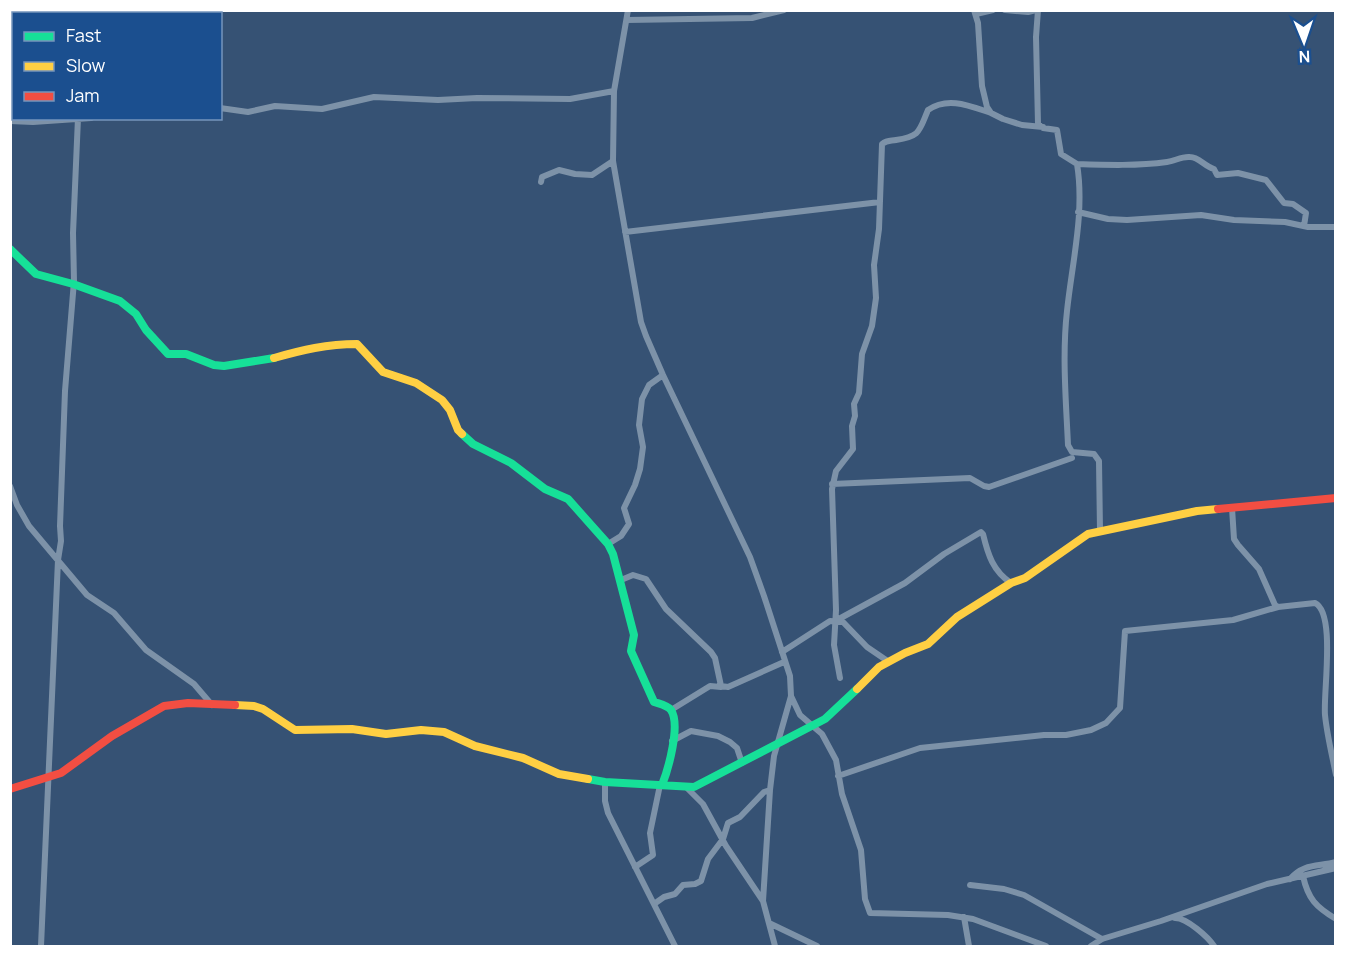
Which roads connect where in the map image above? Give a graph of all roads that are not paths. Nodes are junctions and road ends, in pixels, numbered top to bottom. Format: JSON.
{"nodes":[{"id":1,"x":628,"y":10,"type":"edge"},
{"id":2,"x":784,"y":10,"type":"edge"},
{"id":3,"x":993,"y":10,"type":"edge"},
{"id":4,"x":1005,"y":10,"type":"edge"},
{"id":5,"x":1037,"y":10,"type":"edge"},
{"id":6,"x":975,"y":12,"type":"edge"},
{"id":7,"x":627,"y":20,"type":"junction"},
{"id":8,"x":614,"y":91,"type":"junction"},
{"id":9,"x":222,"y":108,"type":"edge"},
{"id":10,"x":991,"y":113,"type":"junction"},
{"id":11,"x":63,"y":120,"type":"edge"},
{"id":12,"x":78,"y":120,"type":"edge"},
{"id":13,"x":10,"y":121,"type":"edge"},
{"id":14,"x":1044,"y":127,"type":"junction"},
{"id":15,"x":613,"y":161,"type":"junction"},
{"id":16,"x":1077,"y":164,"type":"junction"},
{"id":17,"x":541,"y":182,"type":"dead end"},
{"id":18,"x":880,"y":202,"type":"junction"},
{"id":19,"x":1078,"y":212,"type":"junction"},
{"id":20,"x":1304,"y":226,"type":"junction"},
{"id":21,"x":1335,"y":227,"type":"edge"},
{"id":22,"x":625,"y":232,"type":"junction"},
{"id":23,"x":10,"y":249,"type":"edge"},
{"id":24,"x":73,"y":284,"type":"junction"},
{"id":25,"x":663,"y":375,"type":"junction"},
{"id":26,"x":1072,"y":458,"type":"dead end"},
{"id":27,"x":832,"y":484,"type":"junction"},
{"id":28,"x":10,"y":486,"type":"edge"},
{"id":29,"x":1335,"y":498,"type":"edge"},
{"id":30,"x":1232,"y":508,"type":"junction"},
{"id":31,"x":1100,"y":531,"type":"junction"},
{"id":32,"x":608,"y":544,"type":"junction"},
{"id":33,"x":58,"y":560,"type":"junction"},
{"id":34,"x":621,"y":580,"type":"junction"},
{"id":35,"x":1011,"y":584,"type":"junction"},
{"id":36,"x":1278,"y":607,"type":"junction"},
{"id":37,"x":836,"y":620,"type":"junction"},
{"id":38,"x":782,"y":652,"type":"junction"},
{"id":39,"x":784,"y":662,"type":"junction"},
{"id":40,"x":889,"y":662,"type":"junction"},
{"id":41,"x":840,"y":678,"type":"dead end"},
{"id":42,"x":724,"y":687,"type":"junction"},
{"id":43,"x":791,"y":696,"type":"junction"},
{"id":44,"x":212,"y":706,"type":"junction"},
{"id":45,"x":671,"y":710,"type":"junction"},
{"id":46,"x":813,"y":726,"type":"junction"},
{"id":47,"x":672,"y":741,"type":"junction"},
{"id":48,"x":778,"y":742,"type":"junction"},
{"id":49,"x":742,"y":762,"type":"junction"},
{"id":50,"x":1335,"y":775,"type":"edge"},
{"id":51,"x":838,"y":776,"type":"junction"},
{"id":52,"x":48,"y":778,"type":"junction"},
{"id":53,"x":605,"y":782,"type":"junction"},
{"id":54,"x":661,"y":785,"type":"junction"},
{"id":55,"x":686,"y":787,"type":"junction"},
{"id":56,"x":10,"y":789,"type":"edge"},
{"id":57,"x":770,"y":790,"type":"junction"},
{"id":58,"x":723,"y":839,"type":"junction"},
{"id":59,"x":1335,"y":862,"type":"edge"},
{"id":60,"x":635,"y":867,"type":"junction"},
{"id":61,"x":1335,"y":868,"type":"edge"},
{"id":62,"x":1303,"y":876,"type":"junction"},
{"id":63,"x":1289,"y":879,"type":"junction"},
{"id":64,"x":970,"y":885,"type":"dead end"},
{"id":65,"x":763,"y":901,"type":"junction"},
{"id":66,"x":654,"y":904,"type":"junction"},
{"id":67,"x":964,"y":917,"type":"junction"},
{"id":68,"x":1171,"y":918,"type":"junction"},
{"id":69,"x":1335,"y":919,"type":"edge"},
{"id":70,"x":769,"y":923,"type":"junction"},
{"id":71,"x":1102,"y":939,"type":"junction"},
{"id":72,"x":774,"y":943,"type":"edge"},
{"id":73,"x":41,"y":946,"type":"edge"},
{"id":74,"x":675,"y":946,"type":"edge"},
{"id":75,"x":770,"y":946,"type":"edge"},
{"id":76,"x":817,"y":946,"type":"edge"},
{"id":77,"x":969,"y":946,"type":"edge"},
{"id":78,"x":1046,"y":946,"type":"edge"},
{"id":79,"x":1091,"y":946,"type":"edge"},
{"id":80,"x":1214,"y":946,"type":"edge"}],
"edges":[{"from":1,"to":7,"type":"street"},
{"from":2,"to":7,"type":"street"},
{"from":3,"to":6,"type":"street"},
{"from":4,"to":5,"type":"street"},
{"from":5,"to":14,"type":"street"},
{"from":6,"to":10,"type":"street"},
{"from":7,"to":8,"type":"street"},
{"from":8,"to":9,"type":"street"},
{"from":8,"to":15,"type":"street"},
{"from":10,"to":14,"type":"street"},
{"from":10,"to":18,"type":"street"},
{"from":11,"to":13,"type":"street"},
{"from":12,"to":24,"type":"street"},
{"from":14,"to":16,"type":"street"},
{"from":15,"to":17,"type":"street"},
{"from":15,"to":22,"type":"street"},
{"from":16,"to":19,"type":"street"},
{"from":16,"to":20,"type":"street"},
{"from":18,"to":22,"type":"street"},
{"from":18,"to":27,"type":"street"},
{"from":19,"to":20,"type":"street"},
{"from":19,"to":31,"type":"street"},
{"from":20,"to":21,"type":"street"},
{"from":22,"to":25,"type":"street"},
{"from":23,"to":24,"type":"street"},
{"from":24,"to":32,"type":"street"},
{"from":24,"to":33,"type":"street"},
{"from":25,"to":32,"type":"street"},
{"from":25,"to":38,"type":"street"},
{"from":26,"to":27,"type":"street"},
{"from":27,"to":37,"type":"street"},
{"from":28,"to":33,"type":"street"},
{"from":29,"to":30,"type":"street"},
{"from":30,"to":31,"type":"street"},
{"from":30,"to":36,"type":"street"},
{"from":31,"to":35,"type":"street"},
{"from":32,"to":34,"type":"street"},
{"from":33,"to":44,"type":"street"},
{"from":33,"to":52,"type":"street"},
{"from":34,"to":42,"type":"street"},
{"from":34,"to":45,"type":"street"},
{"from":35,"to":37,"type":"street"},
{"from":35,"to":40,"type":"street"},
{"from":36,"to":50,"type":"street"},
{"from":36,"to":51,"type":"street"},
{"from":37,"to":38,"type":"street"},
{"from":37,"to":40,"type":"street"},
{"from":37,"to":41,"type":"street"},
{"from":38,"to":39,"type":"street"},
{"from":39,"to":42,"type":"street"},
{"from":39,"to":43,"type":"street"},
{"from":40,"to":46,"type":"street"},
{"from":42,"to":45,"type":"street"},
{"from":43,"to":46,"type":"street"},
{"from":43,"to":48,"type":"street"},
{"from":44,"to":52,"type":"street"},
{"from":44,"to":53,"type":"street"},
{"from":45,"to":47,"type":"street"},
{"from":46,"to":48,"type":"street"},
{"from":46,"to":51,"type":"street"},
{"from":47,"to":49,"type":"street"},
{"from":47,"to":54,"type":"street"},
{"from":48,"to":49,"type":"street"},
{"from":48,"to":57,"type":"street"},
{"from":49,"to":55,"type":"street"},
{"from":51,"to":67,"type":"street"},
{"from":52,"to":56,"type":"street"},
{"from":52,"to":73,"type":"street"},
{"from":53,"to":54,"type":"street"},
{"from":53,"to":60,"type":"street"},
{"from":54,"to":55,"type":"street"},
{"from":54,"to":60,"type":"street"},
{"from":55,"to":58,"type":"street"},
{"from":57,"to":58,"type":"street"},
{"from":57,"to":65,"type":"street"},
{"from":58,"to":65,"type":"street"},
{"from":58,"to":66,"type":"street"},
{"from":59,"to":63,"type":"street"},
{"from":60,"to":66,"type":"street"},
{"from":61,"to":62,"type":"street"},
{"from":62,"to":63,"type":"street"},
{"from":62,"to":69,"type":"street"},
{"from":63,"to":68,"type":"street"},
{"from":64,"to":71,"type":"street"},
{"from":65,"to":70,"type":"street"},
{"from":66,"to":74,"type":"street"},
{"from":67,"to":77,"type":"street"},
{"from":67,"to":78,"type":"street"},
{"from":68,"to":71,"type":"street"},
{"from":68,"to":80,"type":"street"},
{"from":70,"to":72,"type":"street"},
{"from":70,"to":76,"type":"street"},
{"from":71,"to":79,"type":"street"},
{"from":72,"to":75,"type":"street"}]}
